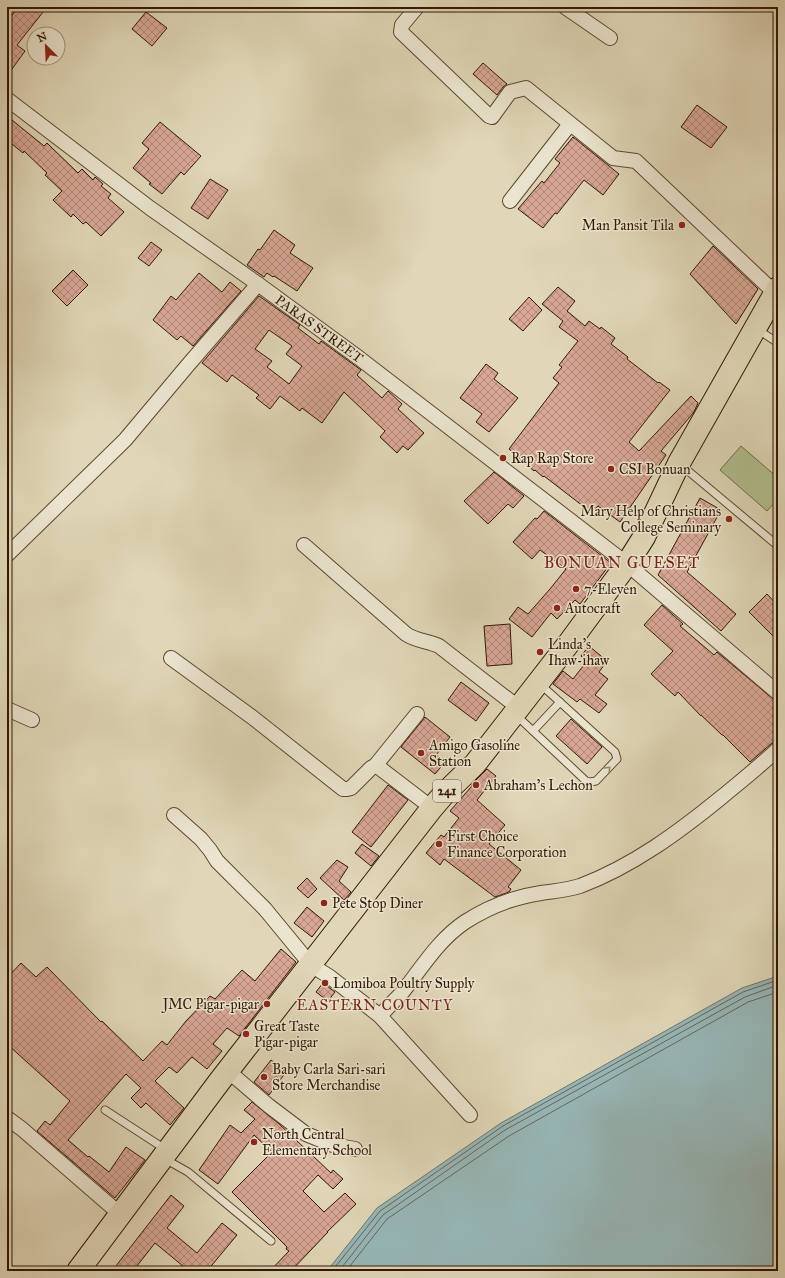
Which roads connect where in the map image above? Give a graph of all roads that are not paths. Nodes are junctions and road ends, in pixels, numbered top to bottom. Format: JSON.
{"nodes":[{"id":1,"x":417,"y":7,"type":"edge"},
{"id":2,"x":565,"y":7,"type":"edge"},
{"id":3,"x":610,"y":38,"type":"dead end"},
{"id":4,"x":7,"y":99,"type":"edge"},
{"id":5,"x":570,"y":124,"type":"junction"},
{"id":6,"x":510,"y":201,"type":"dead end"},
{"id":7,"x":258,"y":284,"type":"junction"},
{"id":8,"x":776,"y":290,"type":"edge"},
{"id":9,"x":756,"y":328,"type":"junction"},
{"id":10,"x":778,"y":343,"type":"edge"},
{"id":11,"x":679,"y":463,"type":"junction"},
{"id":12,"x":304,"y":545,"type":"dead end"},
{"id":13,"x":778,"y":546,"type":"edge"},
{"id":14,"x":7,"y":555,"type":"edge"},
{"id":15,"x":627,"y":564,"type":"junction"},
{"id":16,"x":171,"y":658,"type":"dead end"},
{"id":17,"x":539,"y":683,"type":"junction"},
{"id":18,"x":778,"y":693,"type":"edge"},
{"id":19,"x":560,"y":702,"type":"junction"},
{"id":20,"x":7,"y":709,"type":"edge"},
{"id":21,"x":517,"y":711,"type":"junction"},
{"id":22,"x":417,"y":714,"type":"dead end"},
{"id":23,"x":32,"y":720,"type":"dead end"},
{"id":24,"x":533,"y":731,"type":"junction"},
{"id":25,"x":777,"y":752,"type":"edge"},
{"id":26,"x":374,"y":766,"type":"junction"},
{"id":27,"x":432,"y":808,"type":"junction"},
{"id":28,"x":174,"y":815,"type":"dead end"},
{"id":29,"x":311,"y":965,"type":"junction"},
{"id":30,"x":380,"y":1016,"type":"junction"},
{"id":31,"x":228,"y":1071,"type":"junction"},
{"id":32,"x":105,"y":1110,"type":"dead end"},
{"id":33,"x":470,"y":1115,"type":"dead end"},
{"id":34,"x":7,"y":1118,"type":"edge"},
{"id":35,"x":355,"y":1149,"type":"dead end"},
{"id":36,"x":165,"y":1154,"type":"junction"},
{"id":37,"x":120,"y":1214,"type":"junction"},
{"id":38,"x":271,"y":1241,"type":"dead end"},
{"id":39,"x":78,"y":1271,"type":"edge"}],
"edges":[{"from":1,"to":5,"type":"street"},
{"from":2,"to":3,"type":"street"},
{"from":4,"to":7,"type":"street","name":"PARAS STREET"},
{"from":5,"to":6,"type":"street"},
{"from":5,"to":8,"type":"street"},
{"from":7,"to":14,"type":"street"},
{"from":7,"to":15,"type":"street","name":"PARAS STREET"},
{"from":8,"to":9,"type":"main road","number":"241"},
{"from":9,"to":10,"type":"lane"},
{"from":9,"to":11,"type":"main road","number":"241"},
{"from":11,"to":13,"type":"lane"},
{"from":11,"to":15,"type":"main road","number":"241"},
{"from":12,"to":21,"type":"street"},
{"from":15,"to":17,"type":"main road","number":"241"},
{"from":15,"to":18,"type":"street","name":"PARAS STREET"},
{"from":16,"to":26,"type":"street"},
{"from":17,"to":19,"type":"lane"},
{"from":17,"to":21,"type":"main road","number":"241"},
{"from":19,"to":24,"type":"lane"},
{"from":24,"to":19,"type":"lane","one_way":true},
{"from":20,"to":23,"type":"street"},
{"from":21,"to":24,"type":"lane"},
{"from":21,"to":27,"type":"main road","number":"241"},
{"from":22,"to":26,"type":"street"},
{"from":25,"to":30,"type":"street"},
{"from":26,"to":27,"type":"street"},
{"from":27,"to":29,"type":"main road","number":"241"},
{"from":28,"to":29,"type":"street"},
{"from":29,"to":30,"type":"street"},
{"from":29,"to":31,"type":"main road","number":"241"},
{"from":30,"to":33,"type":"street"},
{"from":31,"to":35,"type":"street"},
{"from":31,"to":36,"type":"main road","number":"241"},
{"from":32,"to":36,"type":"lane"},
{"from":34,"to":37,"type":"street"},
{"from":36,"to":37,"type":"main road","number":"241"},
{"from":36,"to":38,"type":"lane"},
{"from":37,"to":39,"type":"main road","number":"241"}]}
